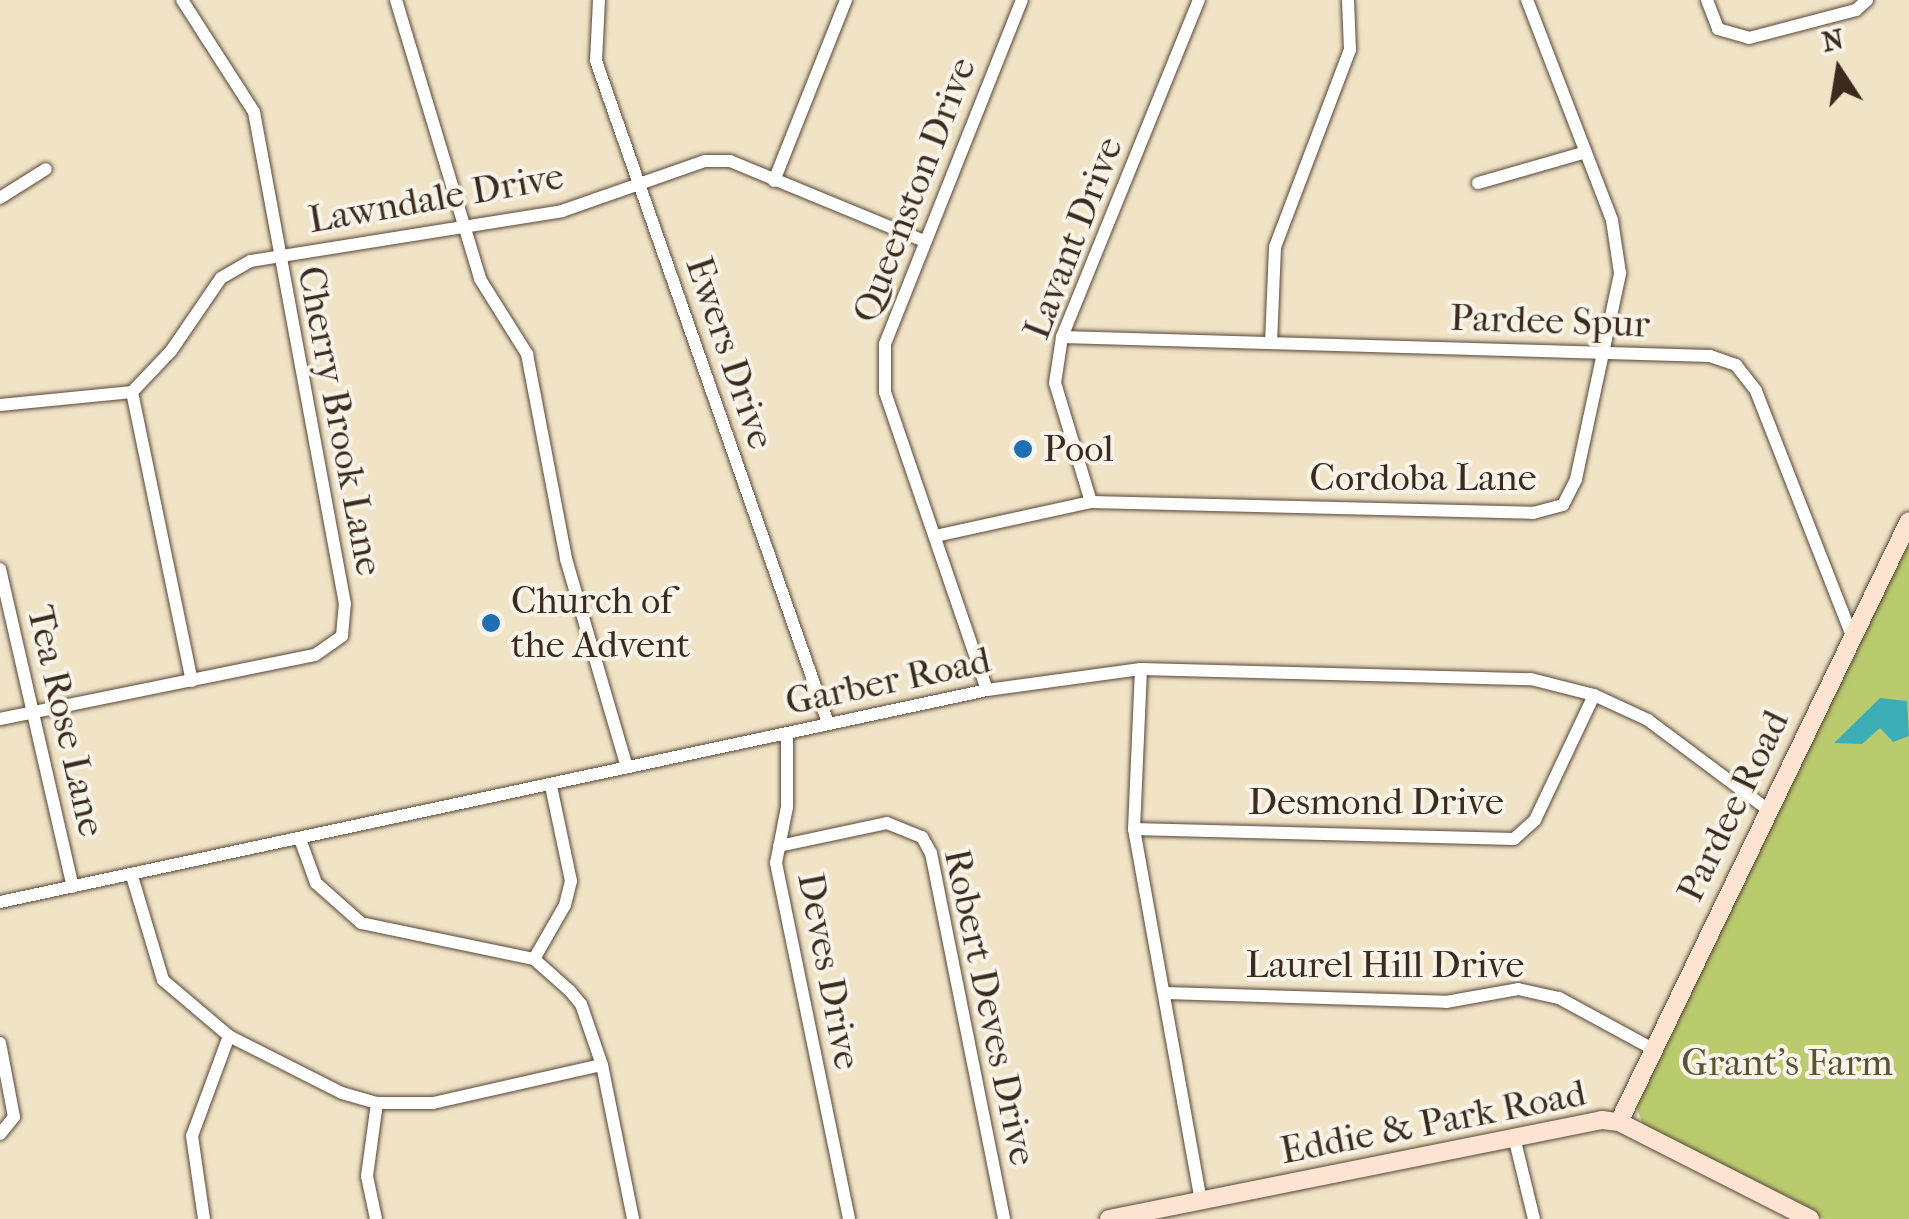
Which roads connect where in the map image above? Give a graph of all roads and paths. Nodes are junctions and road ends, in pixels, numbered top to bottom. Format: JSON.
{"nodes":[{"id":1,"x":182,"y":0,"type":"edge"},
{"id":2,"x":396,"y":0,"type":"edge"},
{"id":3,"x":600,"y":0,"type":"edge"},
{"id":4,"x":846,"y":0,"type":"edge"},
{"id":5,"x":1022,"y":0,"type":"edge"},
{"id":6,"x":1198,"y":0,"type":"edge"},
{"id":7,"x":1348,"y":0,"type":"edge"},
{"id":8,"x":1527,"y":0,"type":"edge"},
{"id":9,"x":1707,"y":0,"type":"edge"},
{"id":10,"x":1867,"y":0,"type":"edge"},
{"id":11,"x":1586,"y":152,"type":"junction"},
{"id":12,"x":46,"y":169,"type":"dead end"},
{"id":13,"x":774,"y":181,"type":"junction"},
{"id":14,"x":640,"y":183,"type":"junction"},
{"id":15,"x":1478,"y":183,"type":"dead end"},
{"id":16,"x":0,"y":198,"type":"edge"},
{"id":17,"x":462,"y":226,"type":"junction"},
{"id":18,"x":922,"y":240,"type":"junction"},
{"id":19,"x":278,"y":256,"type":"junction"},
{"id":20,"x":1062,"y":337,"type":"junction"},
{"id":21,"x":1271,"y":343,"type":"junction"},
{"id":22,"x":1600,"y":353,"type":"junction"},
{"id":23,"x":132,"y":392,"type":"junction"},
{"id":24,"x":0,"y":405,"type":"edge"},
{"id":25,"x":1091,"y":502,"type":"junction"},
{"id":26,"x":1909,"y":521,"type":"edge"},
{"id":27,"x":935,"y":536,"type":"junction"},
{"id":28,"x":0,"y":569,"type":"edge"},
{"id":29,"x":1853,"y":639,"type":"junction"},
{"id":30,"x":1141,"y":670,"type":"junction"},
{"id":31,"x":192,"y":681,"type":"junction"},
{"id":32,"x":988,"y":690,"type":"junction"},
{"id":33,"x":1594,"y":695,"type":"junction"},
{"id":34,"x":37,"y":712,"type":"junction"},
{"id":35,"x":0,"y":720,"type":"edge"},
{"id":36,"x":828,"y":722,"type":"junction"},
{"id":37,"x":786,"y":734,"type":"junction"},
{"id":38,"x":627,"y":767,"type":"junction"},
{"id":39,"x":551,"y":786,"type":"junction"},
{"id":40,"x":1767,"y":810,"type":"junction"},
{"id":41,"x":1134,"y":830,"type":"junction"},
{"id":42,"x":300,"y":839,"type":"junction"},
{"id":43,"x":779,"y":846,"type":"junction"},
{"id":44,"x":132,"y":876,"type":"junction"},
{"id":45,"x":72,"y":887,"type":"junction"},
{"id":46,"x":0,"y":902,"type":"edge"},
{"id":47,"x":534,"y":959,"type":"junction"},
{"id":48,"x":1166,"y":992,"type":"junction"},
{"id":49,"x":230,"y":1036,"type":"junction"},
{"id":50,"x":0,"y":1042,"type":"edge"},
{"id":51,"x":1651,"y":1048,"type":"junction"},
{"id":52,"x":602,"y":1065,"type":"junction"},
{"id":53,"x":377,"y":1103,"type":"junction"},
{"id":54,"x":1619,"y":1122,"type":"junction"},
{"id":55,"x":0,"y":1134,"type":"edge"},
{"id":56,"x":1514,"y":1137,"type":"junction"},
{"id":57,"x":1201,"y":1200,"type":"junction"},
{"id":58,"x":204,"y":1219,"type":"edge"},
{"id":59,"x":376,"y":1219,"type":"edge"},
{"id":60,"x":633,"y":1219,"type":"edge"},
{"id":61,"x":849,"y":1219,"type":"edge"},
{"id":62,"x":1004,"y":1219,"type":"edge"},
{"id":63,"x":1109,"y":1219,"type":"edge"},
{"id":64,"x":1534,"y":1219,"type":"edge"},
{"id":65,"x":1810,"y":1219,"type":"edge"}],
"edges":[{"from":1,"to":19,"type":"street","name":"Cherry Brook Lane"},
{"from":2,"to":17,"type":"street"},
{"from":3,"to":14,"type":"street","name":"Ewers Drive"},
{"from":4,"to":13,"type":"street"},
{"from":5,"to":18,"type":"street","name":"Queenston Drive"},
{"from":6,"to":20,"type":"street","name":"Lavant Drive"},
{"from":7,"to":21,"type":"street"},
{"from":8,"to":11,"type":"street","name":"Cordoba Lane"},
{"from":9,"to":10,"type":"street"},
{"from":11,"to":15,"type":"street"},
{"from":11,"to":22,"type":"street","name":"Cordoba Lane"},
{"from":12,"to":16,"type":"street"},
{"from":13,"to":14,"type":"street","name":"Lawndale Drive"},
{"from":13,"to":18,"type":"street","name":"Lawndale Drive"},
{"from":14,"to":17,"type":"street","name":"Lawndale Drive"},
{"from":14,"to":36,"type":"street","name":"Ewers Drive"},
{"from":17,"to":19,"type":"street","name":"Lawndale Drive"},
{"from":17,"to":38,"type":"street"},
{"from":18,"to":27,"type":"street","name":"Queenston Drive"},
{"from":19,"to":23,"type":"street","name":"Lawndale Drive"},
{"from":19,"to":31,"type":"street","name":"Cherry Brook Lane"},
{"from":20,"to":21,"type":"street","name":"Pardee Spur"},
{"from":20,"to":25,"type":"street","name":"Lavant Drive"},
{"from":21,"to":22,"type":"street","name":"Pardee Spur"},
{"from":22,"to":25,"type":"street","name":"Cordoba Lane"},
{"from":22,"to":29,"type":"street","name":"Pardee Spur"},
{"from":23,"to":24,"type":"street"},
{"from":23,"to":31,"type":"street"},
{"from":25,"to":27,"type":"street","name":"Cordoba Lane"},
{"from":26,"to":29,"type":"street","name":"Pardee Road"},
{"from":27,"to":32,"type":"street","name":"Queenston Drive"},
{"from":28,"to":34,"type":"street","name":"Tea Rose Lane"},
{"from":29,"to":40,"type":"street","name":"Pardee Road"},
{"from":30,"to":32,"type":"street","name":"Garber Road"},
{"from":30,"to":33,"type":"street","name":"Garber Road"},
{"from":30,"to":41,"type":"street"},
{"from":31,"to":34,"type":"street"},
{"from":32,"to":36,"type":"street","name":"Garber Road"},
{"from":33,"to":40,"type":"street","name":"Garber Road"},
{"from":33,"to":41,"type":"street","name":"Desmond Drive"},
{"from":34,"to":35,"type":"street"},
{"from":34,"to":45,"type":"street","name":"Tea Rose Lane"},
{"from":36,"to":37,"type":"street","name":"Garber Road"},
{"from":37,"to":38,"type":"street","name":"Garber Road"},
{"from":37,"to":43,"type":"street","name":"Deves Drive"},
{"from":38,"to":39,"type":"street","name":"Garber Road"},
{"from":39,"to":42,"type":"street","name":"Garber Road"},
{"from":39,"to":47,"type":"street"},
{"from":40,"to":51,"type":"street","name":"Pardee Road"},
{"from":41,"to":48,"type":"street"},
{"from":42,"to":44,"type":"street","name":"Garber Road"},
{"from":42,"to":47,"type":"street"},
{"from":43,"to":61,"type":"street","name":"Deves Drive"},
{"from":43,"to":62,"type":"street","name":"Robert Deves Drive"},
{"from":44,"to":45,"type":"street","name":"Garber Road"},
{"from":44,"to":49,"type":"street"},
{"from":45,"to":46,"type":"street","name":"Garber Road"},
{"from":47,"to":52,"type":"street"},
{"from":48,"to":51,"type":"street","name":"Laurel Hill Drive"},
{"from":48,"to":57,"type":"street"},
{"from":49,"to":53,"type":"street"},
{"from":49,"to":58,"type":"street"},
{"from":50,"to":55,"type":"street"},
{"from":51,"to":54,"type":"street","name":"Pardee Road"},
{"from":52,"to":53,"type":"street"},
{"from":52,"to":60,"type":"street"},
{"from":53,"to":59,"type":"street"},
{"from":54,"to":56,"type":"street","name":"Eddie & Park Road"},
{"from":54,"to":65,"type":"street","name":"Eddie & Park Road"},
{"from":56,"to":57,"type":"street","name":"Eddie & Park Road"},
{"from":56,"to":64,"type":"street"},
{"from":57,"to":63,"type":"street","name":"Eddie & Park Road"}]}
